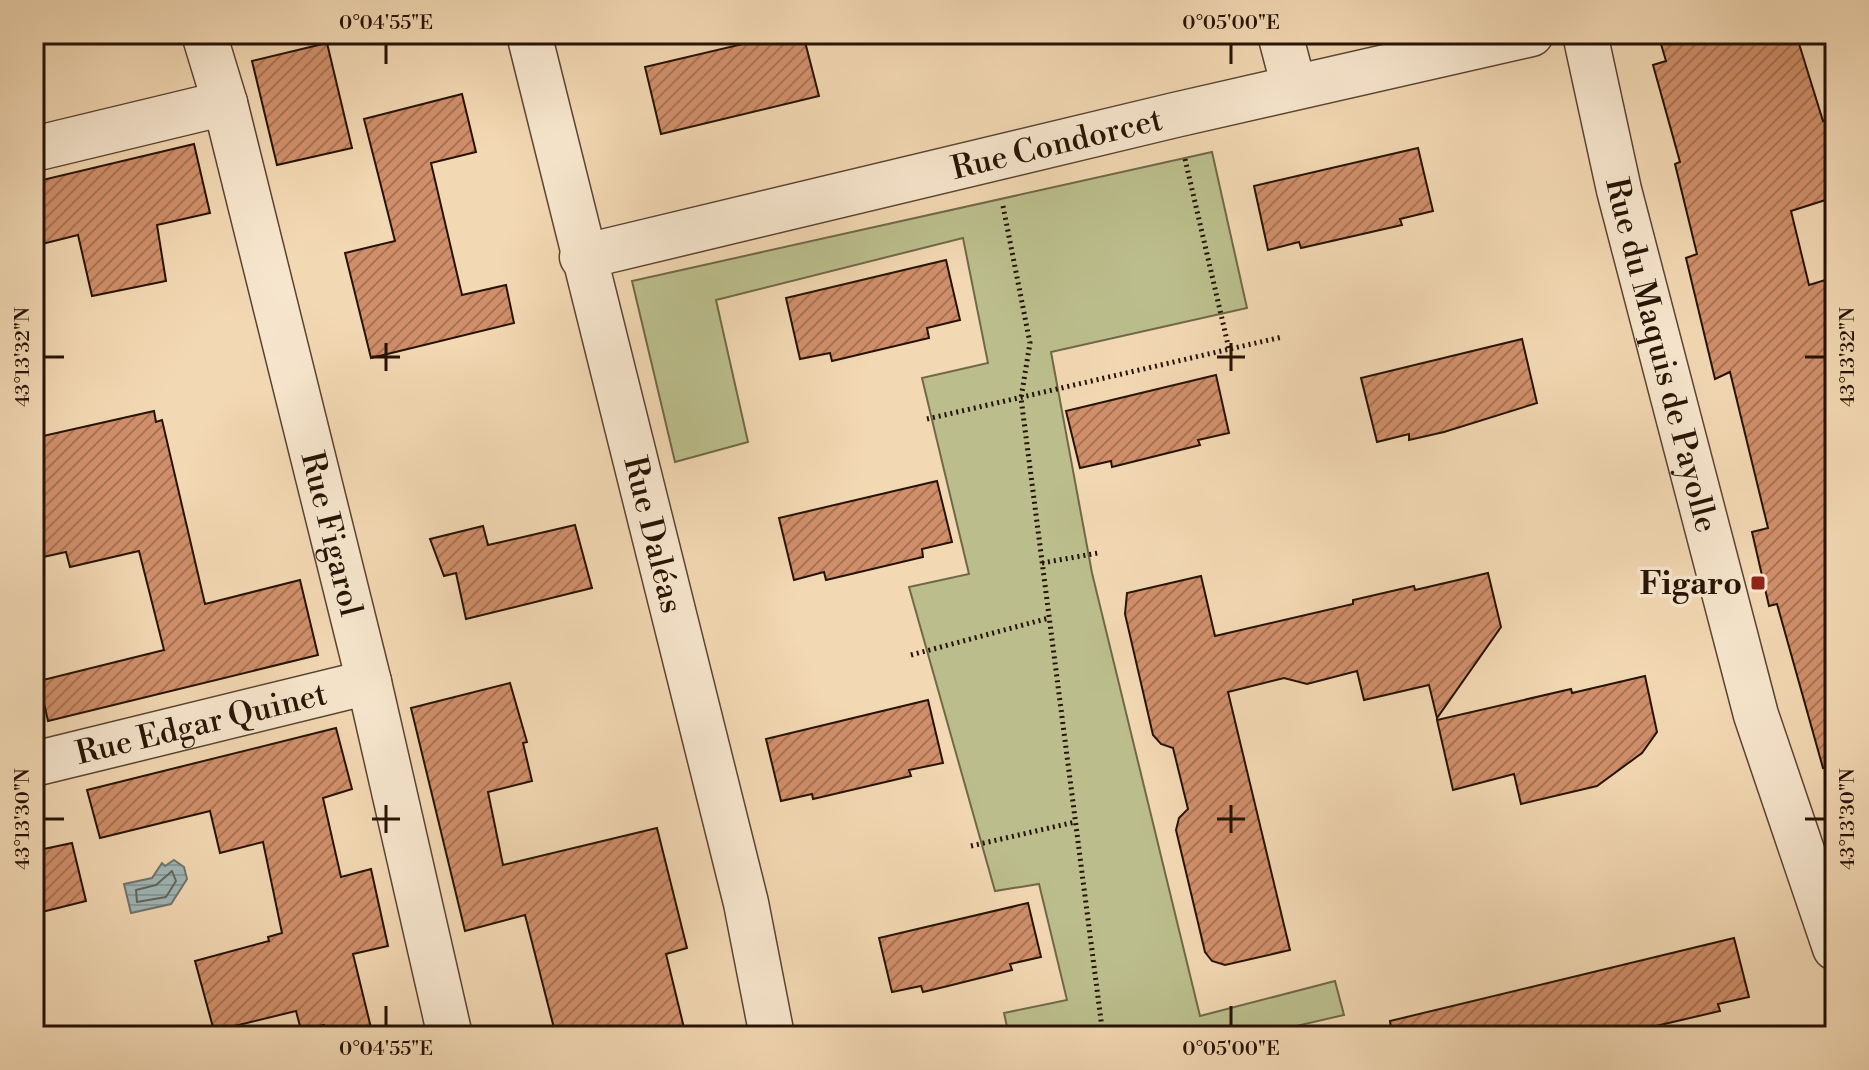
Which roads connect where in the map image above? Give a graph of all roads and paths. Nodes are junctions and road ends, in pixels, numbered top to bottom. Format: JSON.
{"nodes":[{"id":1,"x":204,"y":34,"type":"edge"},
{"id":2,"x":529,"y":34,"type":"edge"},
{"id":3,"x":1280,"y":34,"type":"edge"},
{"id":4,"x":1531,"y":34,"type":"edge"},
{"id":5,"x":1585,"y":34,"type":"edge"},
{"id":6,"x":1294,"y":87,"type":"junction"},
{"id":7,"x":225,"y":103,"type":"junction"},
{"id":8,"x":1175,"y":115,"type":"junction"},
{"id":9,"x":34,"y":149,"type":"edge"},
{"id":10,"x":993,"y":159,"type":"junction"},
{"id":11,"x":582,"y":257,"type":"junction"},
{"id":12,"x":1282,"y":337,"type":"dead end"},
{"id":13,"x":1229,"y":349,"type":"junction"},
{"id":14,"x":1021,"y":398,"type":"junction"},
{"id":15,"x":927,"y":419,"type":"dead end"},
{"id":16,"x":1098,"y":553,"type":"dead end"},
{"id":17,"x":1042,"y":563,"type":"junction"},
{"id":18,"x":1049,"y":618,"type":"junction"},
{"id":19,"x":911,"y":655,"type":"dead end"},
{"id":20,"x":369,"y":682,"type":"junction"},
{"id":21,"x":34,"y":764,"type":"edge"},
{"id":22,"x":1075,"y":822,"type":"junction"},
{"id":23,"x":971,"y":846,"type":"dead end"},
{"id":24,"x":1835,"y":948,"type":"edge"},
{"id":25,"x":450,"y":1036,"type":"edge"},
{"id":26,"x":772,"y":1036,"type":"edge"},
{"id":27,"x":1103,"y":1036,"type":"edge"}],
"edges":[{"from":1,"to":7,"type":"street","name":"Rue Figarol"},
{"from":2,"to":11,"type":"street","name":"Rue Daléas"},
{"from":3,"to":6,"type":"street"},
{"from":4,"to":6,"type":"street","name":"Rue Condorcet"},
{"from":5,"to":24,"type":"street","name":"Rue du Maquis de Payolle"},
{"from":6,"to":8,"type":"street","name":"Rue Condorcet"},
{"from":7,"to":9,"type":"street"},
{"from":7,"to":20,"type":"street","name":"Rue Figarol"},
{"from":8,"to":10,"type":"street","name":"Rue Condorcet"},
{"from":8,"to":13,"type":"path"},
{"from":10,"to":11,"type":"street","name":"Rue Condorcet"},
{"from":10,"to":14,"type":"path"},
{"from":11,"to":26,"type":"street","name":"Rue Daléas"},
{"from":12,"to":13,"type":"path"},
{"from":13,"to":14,"type":"path"},
{"from":14,"to":15,"type":"path"},
{"from":14,"to":17,"type":"path"},
{"from":16,"to":17,"type":"path"},
{"from":17,"to":18,"type":"path"},
{"from":18,"to":19,"type":"path"},
{"from":18,"to":22,"type":"path"},
{"from":20,"to":21,"type":"street","name":"Rue Edgar Quinet"},
{"from":20,"to":25,"type":"street","name":"Rue Figarol"},
{"from":22,"to":23,"type":"path"},
{"from":22,"to":27,"type":"path"}]}
